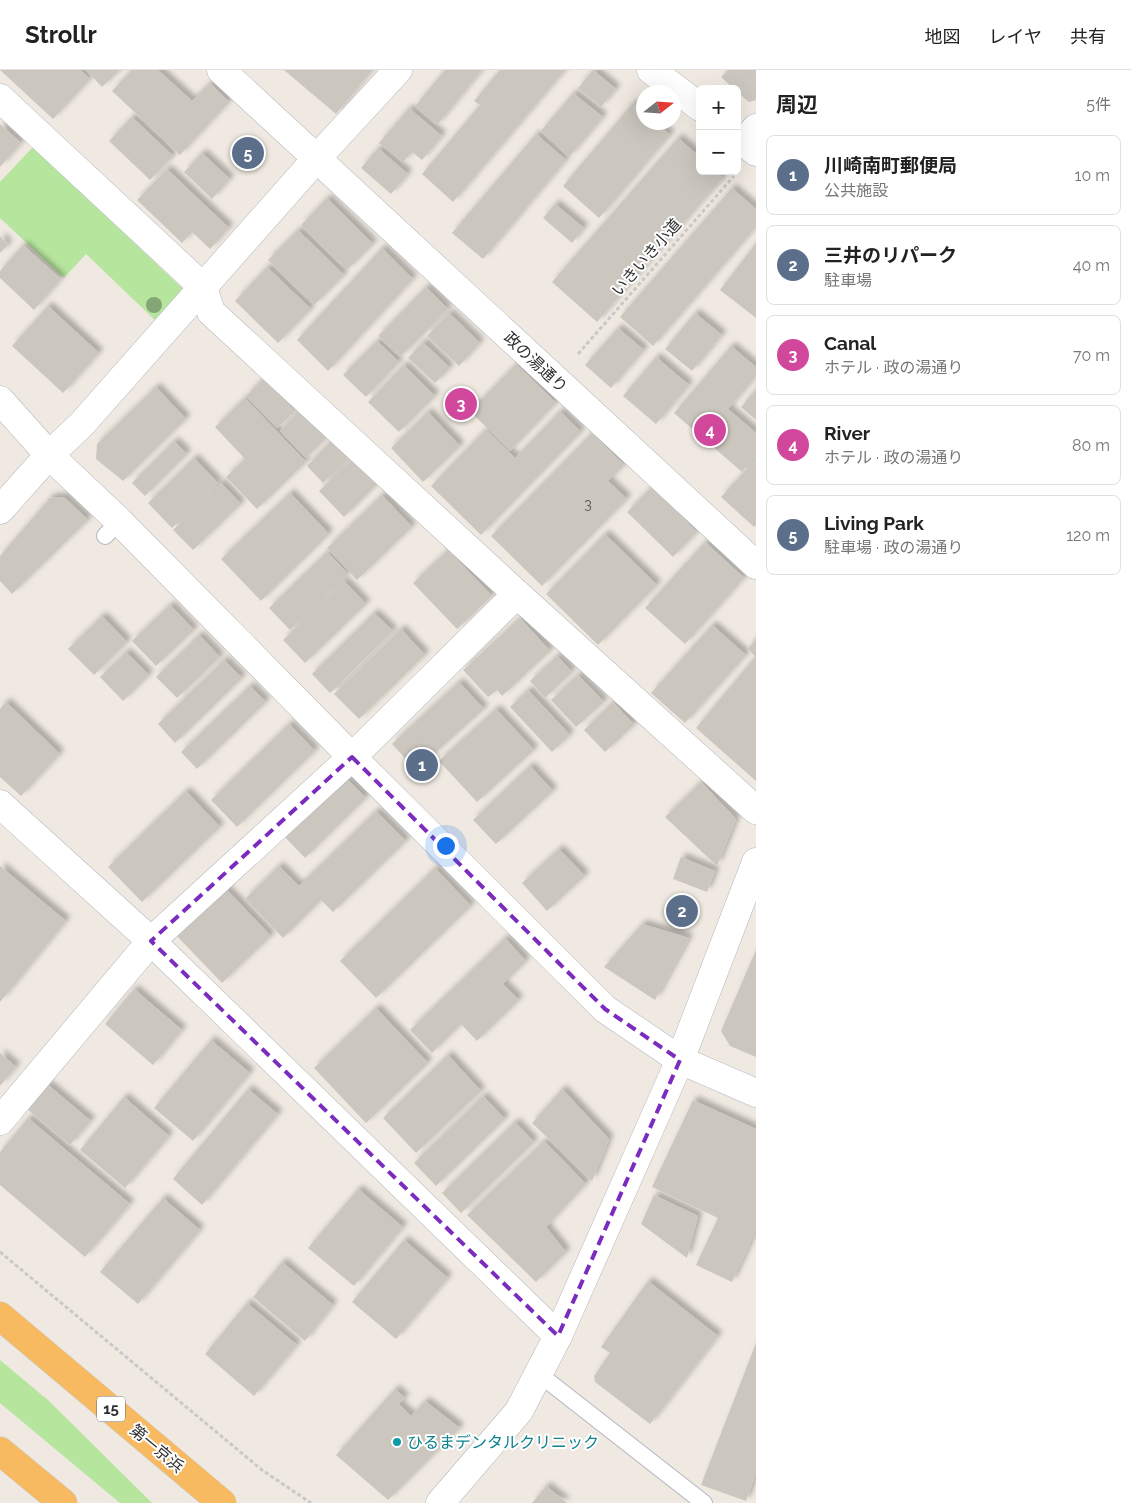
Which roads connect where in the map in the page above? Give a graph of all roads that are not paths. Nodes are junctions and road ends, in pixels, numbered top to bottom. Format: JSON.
{"nodes":[{"id":1,"x":221,"y":70,"type":"edge"},
{"id":2,"x":398,"y":70,"type":"edge"},
{"id":3,"x":652,"y":70,"type":"edge"},
{"id":4,"x":0,"y":98,"type":"edge"},
{"id":5,"x":696,"y":104,"type":"edge"},
{"id":6,"x":317,"y":158,"type":"junction"},
{"id":7,"x":203,"y":287,"type":"junction"},
{"id":8,"x":0,"y":400,"type":"edge"},
{"id":9,"x":49,"y":455,"type":"junction"},
{"id":10,"x":0,"y":510,"type":"edge"},
{"id":11,"x":756,"y":565,"type":"edge"},
{"id":12,"x":517,"y":594,"type":"junction"},
{"id":13,"x":352,"y":757,"type":"junction"},
{"id":14,"x":0,"y":804,"type":"edge"},
{"id":15,"x":756,"y":810,"type":"edge"},
{"id":16,"x":756,"y":862,"type":"edge"},
{"id":17,"x":151,"y":941,"type":"junction"},
{"id":18,"x":680,"y":1060,"type":"junction"},
{"id":19,"x":756,"y":1093,"type":"edge"},
{"id":20,"x":0,"y":1121,"type":"edge"},
{"id":21,"x":0,"y":1316,"type":"edge"},
{"id":22,"x":558,"y":1336,"type":"junction"},
{"id":23,"x":539,"y":1374,"type":"junction"},
{"id":24,"x":4,"y":1462,"type":"edge"},
{"id":25,"x":63,"y":1503,"type":"edge"},
{"id":26,"x":222,"y":1503,"type":"edge"},
{"id":27,"x":440,"y":1503,"type":"edge"},
{"id":28,"x":704,"y":1503,"type":"edge"}],
"edges":[{"from":1,"to":6,"type":"street","name":"政の湯通り"},
{"from":2,"to":6,"type":"street"},
{"from":3,"to":5,"type":"street"},
{"from":4,"to":7,"type":"street"},
{"from":6,"to":7,"type":"street"},
{"from":6,"to":11,"type":"street","name":"政の湯通り"},
{"from":7,"to":9,"type":"street"},
{"from":7,"to":12,"type":"street"},
{"from":8,"to":9,"type":"street"},
{"from":9,"to":10,"type":"street"},
{"from":9,"to":13,"type":"street"},
{"from":12,"to":13,"type":"street"},
{"from":12,"to":15,"type":"street"},
{"from":13,"to":17,"type":"street"},
{"from":13,"to":18,"type":"street"},
{"from":14,"to":17,"type":"street"},
{"from":16,"to":18,"type":"street"},
{"from":17,"to":20,"type":"street"},
{"from":17,"to":22,"type":"street"},
{"from":18,"to":19,"type":"street"},
{"from":18,"to":22,"type":"street"},
{"from":21,"to":26,"type":"highway","name":"第一京浜","number":"15"},
{"from":22,"to":23,"type":"street"},
{"from":23,"to":27,"type":"street"},
{"from":23,"to":28,"type":"lane"},
{"from":24,"to":25,"type":"highway"}]}
